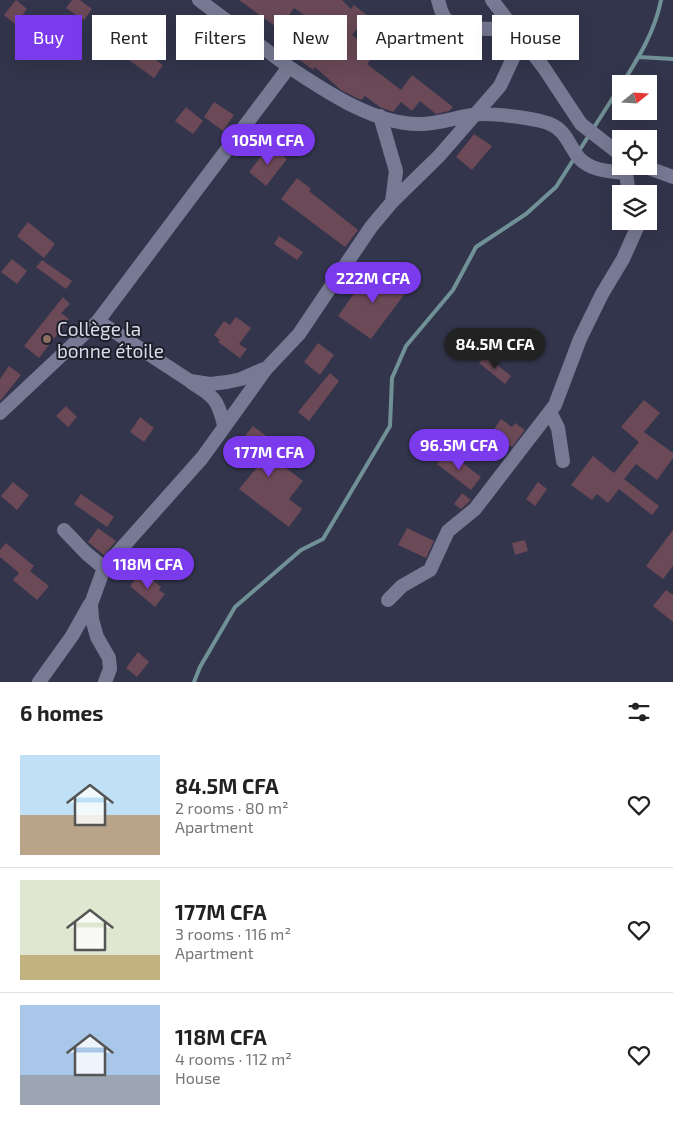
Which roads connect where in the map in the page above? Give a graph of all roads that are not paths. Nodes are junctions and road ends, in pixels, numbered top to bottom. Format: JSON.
{"nodes":[{"id":1,"x":199,"y":0,"type":"edge"},
{"id":2,"x":438,"y":0,"type":"edge"},
{"id":3,"x":492,"y":0,"type":"edge"},
{"id":4,"x":504,"y":15,"type":"edge"},
{"id":5,"x":492,"y":30,"type":"edge"},
{"id":6,"x":509,"y":60,"type":"edge"},
{"id":7,"x":537,"y":60,"type":"edge"},
{"id":8,"x":289,"y":67,"type":"junction"},
{"id":9,"x":473,"y":115,"type":"junction"},
{"id":10,"x":380,"y":116,"type":"junction"},
{"id":11,"x":612,"y":148,"type":"edge"},
{"id":12,"x":612,"y":169,"type":"edge"},
{"id":13,"x":657,"y":171,"type":"edge"},
{"id":14,"x":673,"y":177,"type":"edge"},
{"id":15,"x":392,"y":202,"type":"junction"},
{"id":16,"x":636,"y":230,"type":"edge"},
{"id":17,"x":98,"y":321,"type":"junction"},
{"id":18,"x":266,"y":368,"type":"junction"},
{"id":19,"x":190,"y":381,"type":"junction"},
{"id":20,"x":550,"y":412,"type":"junction"},
{"id":21,"x":0,"y":413,"type":"edge"},
{"id":22,"x":224,"y":425,"type":"junction"},
{"id":23,"x":563,"y":461,"type":"dead end"},
{"id":24,"x":64,"y":530,"type":"dead end"},
{"id":25,"x":104,"y":568,"type":"junction"},
{"id":26,"x":388,"y":600,"type":"dead end"},
{"id":27,"x":91,"y":604,"type":"junction"},
{"id":28,"x":39,"y":682,"type":"edge"},
{"id":29,"x":105,"y":682,"type":"edge"}],
"edges":[{"from":1,"to":8,"type":"street"},
{"from":2,"to":5,"type":"street"},
{"from":3,"to":4,"type":"street"},
{"from":6,"to":9,"type":"street"},
{"from":7,"to":11,"type":"street"},
{"from":8,"to":10,"type":"street"},
{"from":8,"to":17,"type":"street"},
{"from":9,"to":10,"type":"street"},
{"from":9,"to":12,"type":"street"},
{"from":9,"to":15,"type":"street"},
{"from":10,"to":15,"type":"street"},
{"from":13,"to":14,"type":"street"},
{"from":15,"to":18,"type":"street"},
{"from":16,"to":20,"type":"street"},
{"from":17,"to":19,"type":"street"},
{"from":17,"to":21,"type":"street"},
{"from":18,"to":19,"type":"street"},
{"from":18,"to":22,"type":"street"},
{"from":19,"to":22,"type":"street"},
{"from":20,"to":23,"type":"street"},
{"from":20,"to":26,"type":"street"},
{"from":22,"to":25,"type":"street"},
{"from":24,"to":25,"type":"street"},
{"from":25,"to":27,"type":"street"},
{"from":27,"to":28,"type":"street"},
{"from":27,"to":29,"type":"street"}]}
